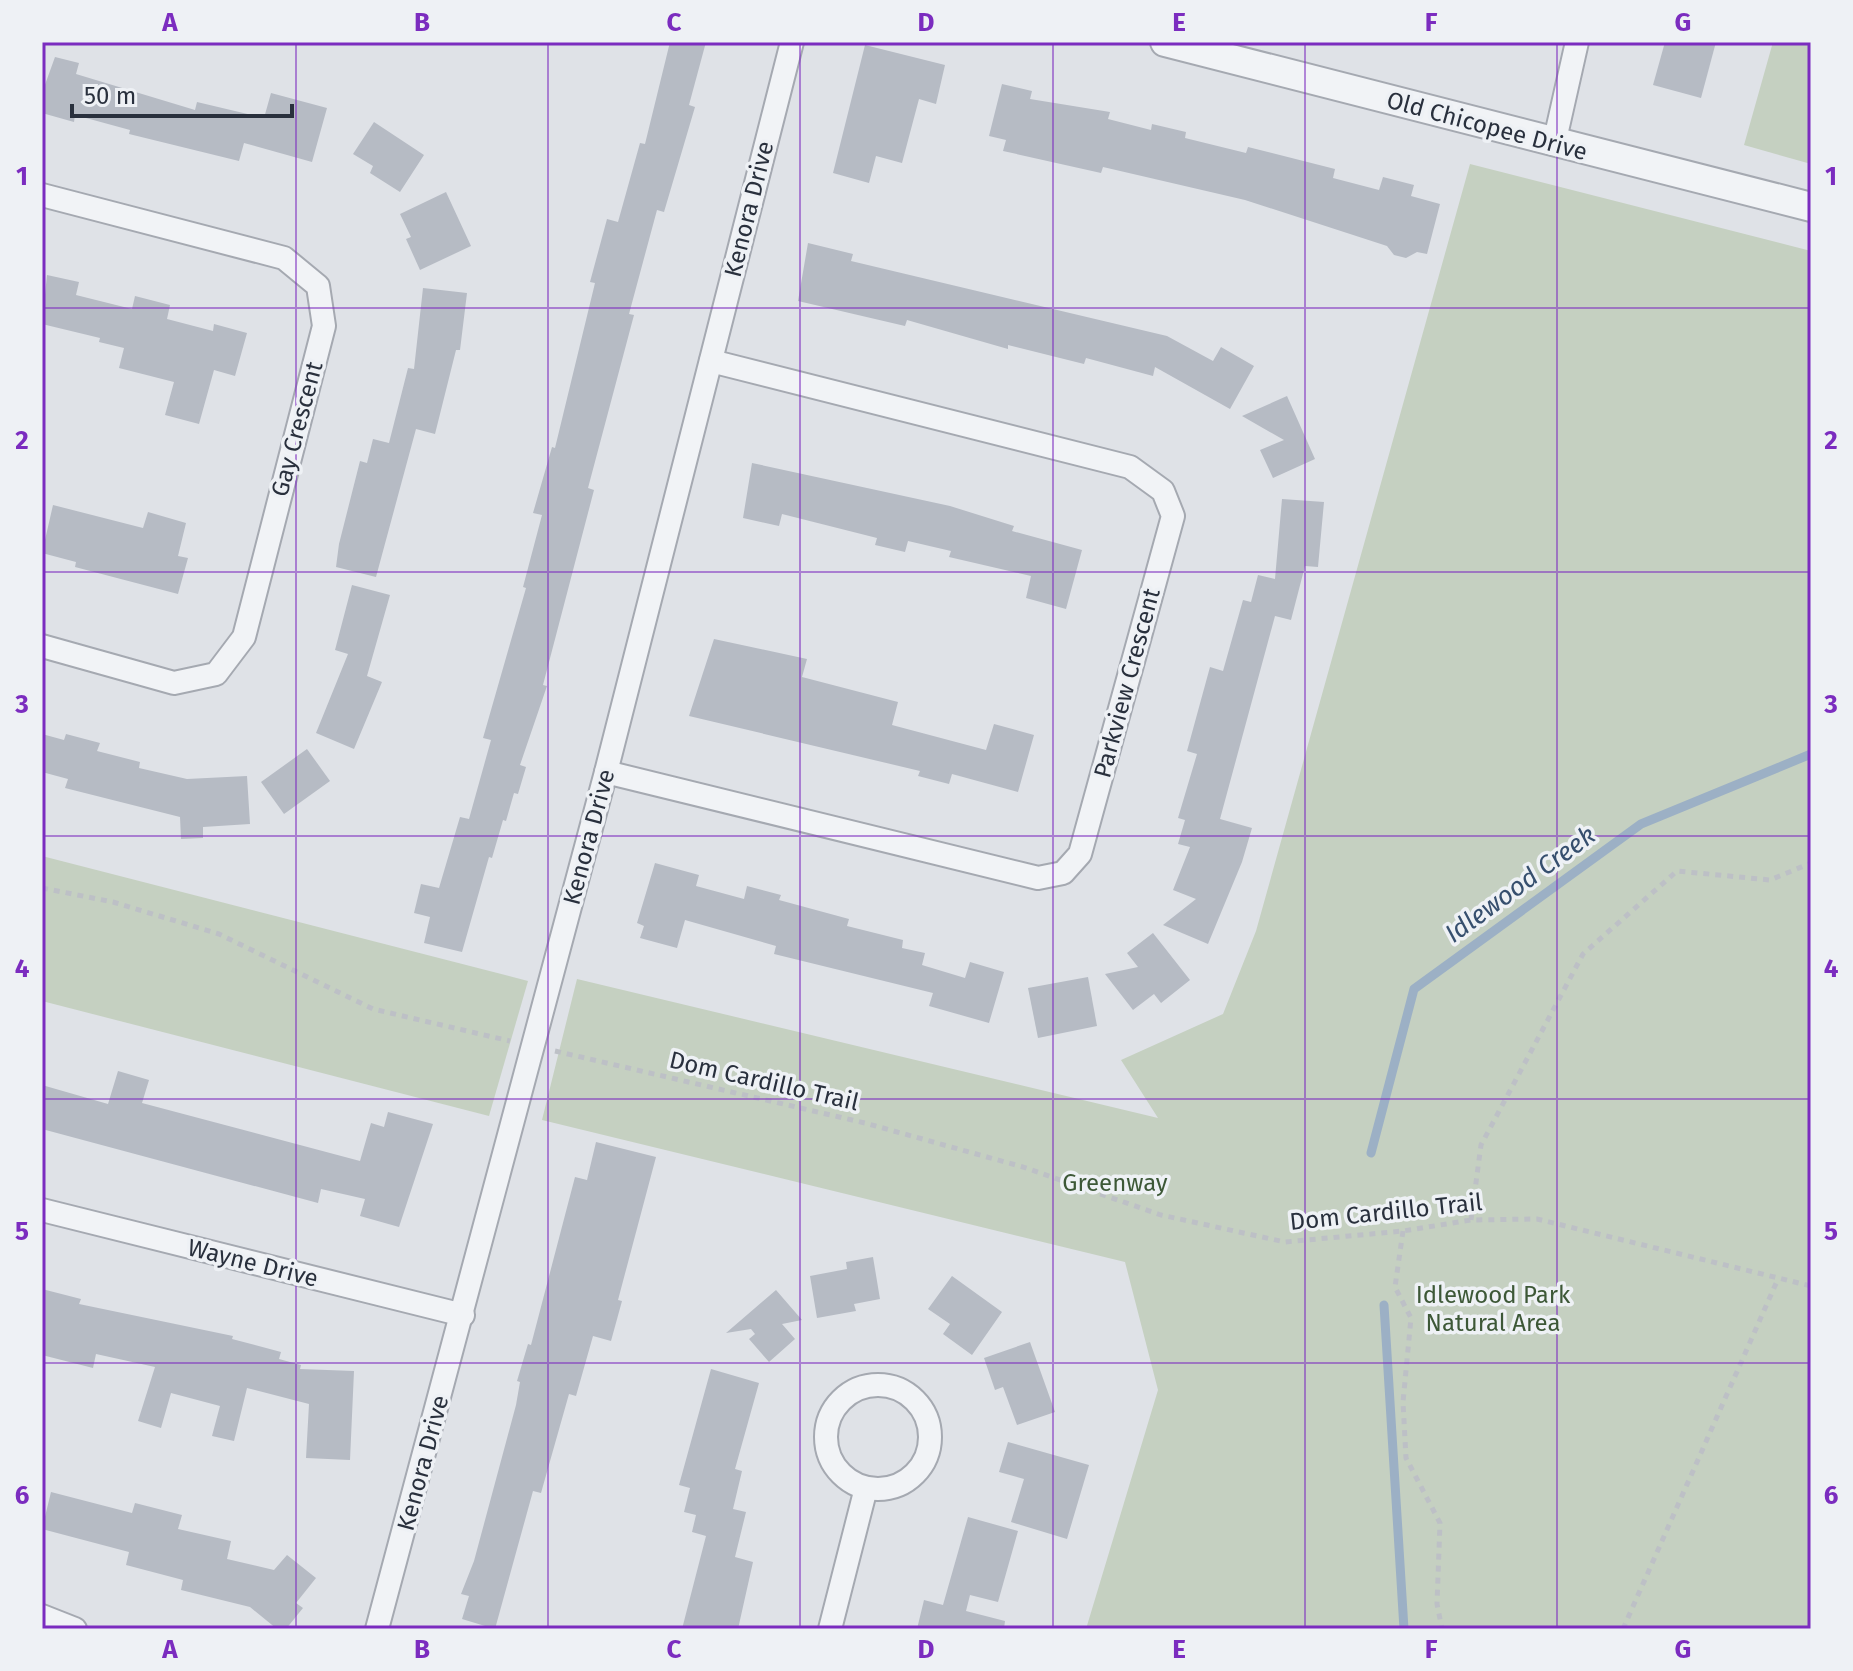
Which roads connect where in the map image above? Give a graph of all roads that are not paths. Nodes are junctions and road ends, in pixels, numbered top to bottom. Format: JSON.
{"nodes":[{"id":1,"x":792,"y":42,"type":"edge"},
{"id":2,"x":1165,"y":42,"type":"edge"},
{"id":3,"x":1577,"y":42,"type":"edge"},
{"id":4,"x":1554,"y":144,"type":"junction"},
{"id":5,"x":42,"y":195,"type":"edge"},
{"id":6,"x":1811,"y":207,"type":"edge"},
{"id":7,"x":711,"y":361,"type":"junction"},
{"id":8,"x":42,"y":646,"type":"edge"},
{"id":9,"x":606,"y":772,"type":"junction"},
{"id":10,"x":42,"y":1210,"type":"edge"},
{"id":11,"x":463,"y":1315,"type":"junction"},
{"id":12,"x":866,"y":1488,"type":"junction"},
{"id":13,"x":42,"y":1616,"type":"edge"},
{"id":14,"x":75,"y":1629,"type":"edge"},
{"id":15,"x":377,"y":1629,"type":"edge"},
{"id":16,"x":830,"y":1629,"type":"edge"}],
"edges":[{"from":1,"to":7,"type":"street","name":"Kenora Drive"},
{"from":2,"to":4,"type":"street","name":"Old Chicopee Drive"},
{"from":3,"to":4,"type":"street"},
{"from":4,"to":6,"type":"street","name":"Old Chicopee Drive"},
{"from":5,"to":8,"type":"street","name":"Gay Crescent"},
{"from":7,"to":9,"type":"street","name":"Kenora Drive"},
{"from":7,"to":9,"type":"street","name":"Parkview Crescent"},
{"from":9,"to":11,"type":"street","name":"Kenora Drive"},
{"from":10,"to":11,"type":"street","name":"Wayne Drive"},
{"from":11,"to":15,"type":"street","name":"Kenora Drive"},
{"from":12,"to":12,"type":"street"},
{"from":12,"to":16,"type":"street"},
{"from":13,"to":14,"type":"street"}]}
